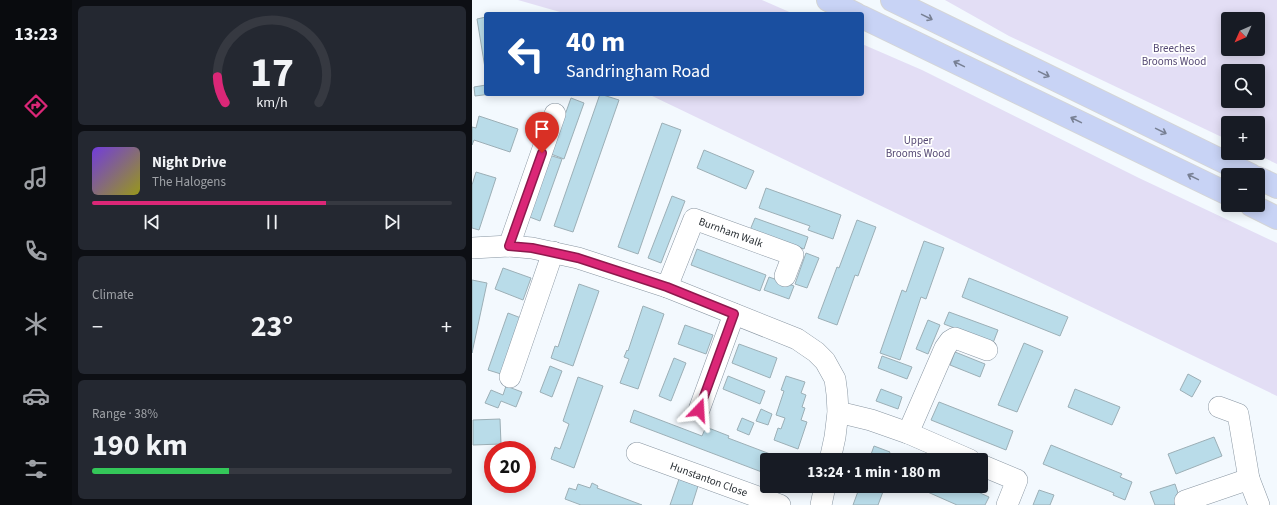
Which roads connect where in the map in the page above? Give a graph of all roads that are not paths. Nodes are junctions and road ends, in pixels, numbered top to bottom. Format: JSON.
{"nodes":[{"id":1,"x":828,"y":0,"type":"edge"},
{"id":2,"x":892,"y":0,"type":"edge"},
{"id":3,"x":852,"y":12,"type":"edge"},
{"id":4,"x":864,"y":18,"type":"edge"},
{"id":5,"x":555,"y":114,"type":"dead end"},
{"id":6,"x":1237,"y":168,"type":"edge"},
{"id":7,"x":1265,"y":181,"type":"edge"},
{"id":8,"x":1277,"y":187,"type":"edge"},
{"id":9,"x":1221,"y":191,"type":"edge"},
{"id":10,"x":1265,"y":212,"type":"edge"},
{"id":11,"x":1277,"y":218,"type":"edge"},
{"id":12,"x":509,"y":246,"type":"junction"},
{"id":13,"x":472,"y":248,"type":"edge"},
{"id":14,"x":553,"y":252,"type":"junction"},
{"id":15,"x":785,"y":276,"type":"dead end"},
{"id":16,"x":667,"y":287,"type":"junction"},
{"id":17,"x":734,"y":314,"type":"junction"},
{"id":18,"x":987,"y":350,"type":"dead end"},
{"id":19,"x":510,"y":377,"type":"dead end"},
{"id":20,"x":1219,"y":406,"type":"dead end"},
{"id":21,"x":699,"y":410,"type":"dead end"},
{"id":22,"x":838,"y":412,"type":"junction"},
{"id":23,"x":908,"y":433,"type":"junction"},
{"id":24,"x":831,"y":453,"type":"edge"},
{"id":25,"x":954,"y":453,"type":"edge"},
{"id":26,"x":637,"y":454,"type":"dead end"},
{"id":27,"x":988,"y":468,"type":"edge"},
{"id":28,"x":1249,"y":479,"type":"junction"},
{"id":29,"x":824,"y":493,"type":"edge"},
{"id":30,"x":735,"y":497,"type":"edge"},
{"id":31,"x":1185,"y":502,"type":"dead end"},
{"id":32,"x":780,"y":505,"type":"edge"},
{"id":33,"x":821,"y":505,"type":"edge"},
{"id":34,"x":1007,"y":505,"type":"edge"},
{"id":35,"x":1259,"y":505,"type":"edge"}],
"edges":[{"from":1,"to":3,"type":"highway"},
{"from":2,"to":6,"type":"highway","one_way":true},
{"from":9,"to":4,"type":"highway","one_way":true},
{"from":5,"to":12,"type":"street"},
{"from":7,"to":8,"type":"highway"},
{"from":10,"to":11,"type":"highway"},
{"from":12,"to":13,"type":"street"},
{"from":12,"to":14,"type":"street"},
{"from":14,"to":16,"type":"street"},
{"from":14,"to":19,"type":"street"},
{"from":15,"to":16,"type":"street","name":"Burnham Walk"},
{"from":16,"to":17,"type":"street"},
{"from":17,"to":21,"type":"street"},
{"from":17,"to":22,"type":"street"},
{"from":18,"to":23,"type":"street"},
{"from":20,"to":28,"type":"street"},
{"from":22,"to":23,"type":"street"},
{"from":22,"to":24,"type":"street"},
{"from":23,"to":25,"type":"street"},
{"from":26,"to":30,"type":"street","name":"Hunstanton Close"},
{"from":27,"to":34,"type":"street"},
{"from":28,"to":31,"type":"street"},
{"from":28,"to":35,"type":"street"},
{"from":29,"to":33,"type":"street"},
{"from":30,"to":32,"type":"street","name":"Hunstanton Close"}]}
